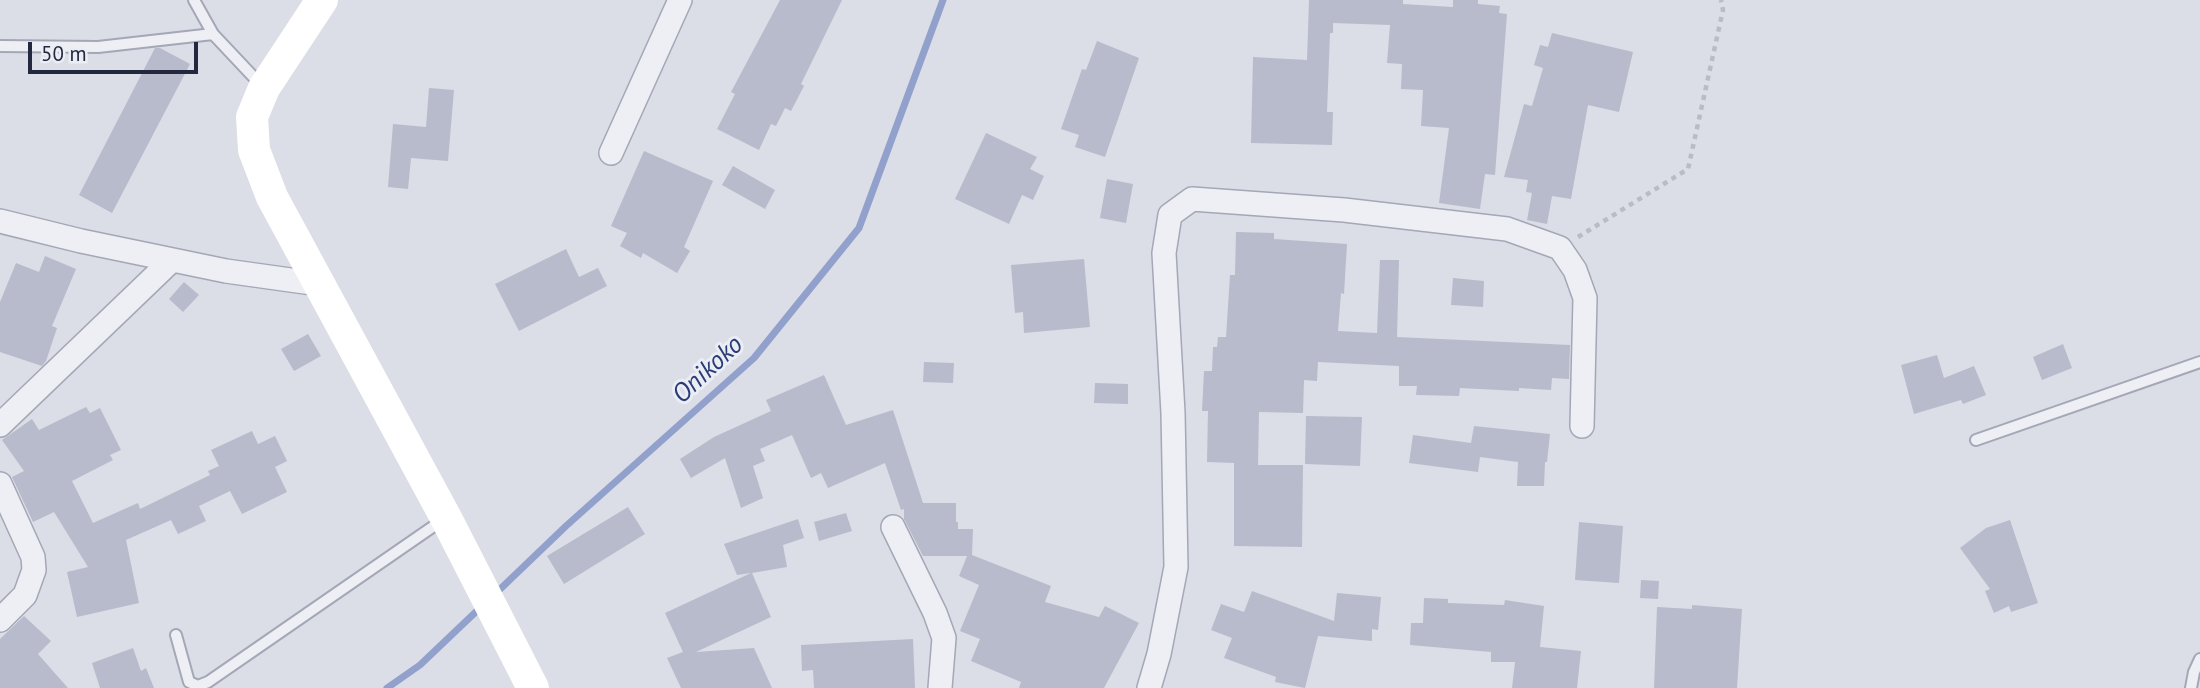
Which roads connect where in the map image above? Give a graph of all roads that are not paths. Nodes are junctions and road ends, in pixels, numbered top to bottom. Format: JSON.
{"nodes":[{"id":1,"x":194,"y":0,"type":"edge"},
{"id":2,"x":322,"y":0,"type":"edge"},
{"id":3,"x":680,"y":0,"type":"edge"},
{"id":4,"x":214,"y":34,"type":"junction"},
{"id":5,"x":0,"y":47,"type":"edge"},
{"id":6,"x":264,"y":88,"type":"junction"},
{"id":7,"x":611,"y":153,"type":"dead end"},
{"id":8,"x":0,"y":221,"type":"edge"},
{"id":9,"x":172,"y":260,"type":"junction"},
{"id":10,"x":319,"y":284,"type":"junction"},
{"id":11,"x":2200,"y":362,"type":"edge"},
{"id":12,"x":0,"y":425,"type":"edge"},
{"id":13,"x":1582,"y":426,"type":"dead end"},
{"id":14,"x":1976,"y":440,"type":"dead end"},
{"id":15,"x":0,"y":484,"type":"edge"},
{"id":16,"x":446,"y":517,"type":"junction"},
{"id":17,"x":893,"y":527,"type":"dead end"},
{"id":18,"x":0,"y":620,"type":"edge"},
{"id":19,"x":176,"y":635,"type":"dead end"},
{"id":20,"x":2200,"y":659,"type":"edge"},
{"id":21,"x":533,"y":688,"type":"edge"},
{"id":22,"x":940,"y":688,"type":"edge"},
{"id":23,"x":1149,"y":688,"type":"edge"},
{"id":24,"x":2191,"y":688,"type":"edge"}],
"edges":[{"from":1,"to":4,"type":"lane"},
{"from":2,"to":6,"type":"main road"},
{"from":3,"to":7,"type":"street"},
{"from":4,"to":5,"type":"lane"},
{"from":4,"to":6,"type":"lane"},
{"from":6,"to":10,"type":"main road"},
{"from":8,"to":9,"type":"street"},
{"from":9,"to":10,"type":"street"},
{"from":9,"to":12,"type":"street"},
{"from":10,"to":16,"type":"main road"},
{"from":11,"to":14,"type":"lane"},
{"from":13,"to":23,"type":"street"},
{"from":15,"to":18,"type":"street"},
{"from":16,"to":19,"type":"lane"},
{"from":16,"to":21,"type":"main road"},
{"from":17,"to":22,"type":"street"},
{"from":20,"to":24,"type":"lane"}]}
